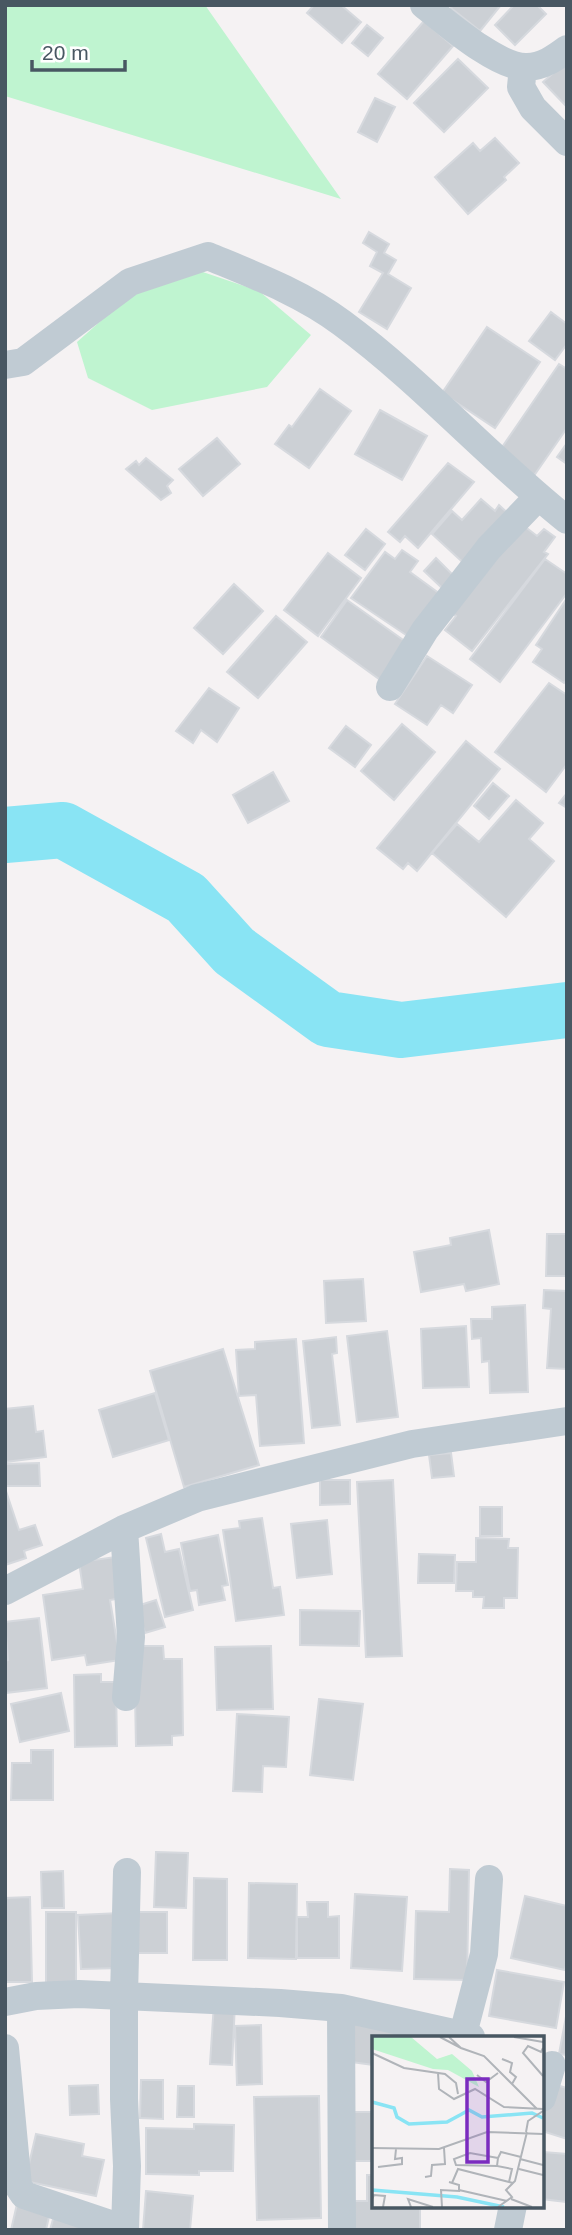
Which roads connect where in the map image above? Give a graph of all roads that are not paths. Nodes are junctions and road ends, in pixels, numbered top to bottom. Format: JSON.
{"nodes":[{"id":1,"x":424,"y":5,"type":"edge"},
{"id":2,"x":567,"y":50,"type":"edge"},
{"id":3,"x":523,"y":67,"type":"junction"},
{"id":4,"x":567,"y":142,"type":"edge"},
{"id":5,"x":5,"y":365,"type":"edge"},
{"id":6,"x":538,"y":497,"type":"junction"},
{"id":7,"x":567,"y":520,"type":"edge"},
{"id":8,"x":390,"y":687,"type":"dead end"},
{"id":9,"x":567,"y":1421,"type":"edge"},
{"id":10,"x":124,"y":1529,"type":"junction"},
{"id":11,"x":5,"y":1591,"type":"edge"},
{"id":12,"x":126,"y":1697,"type":"dead end"},
{"id":13,"x":127,"y":1872,"type":"dead end"},
{"id":14,"x":489,"y":1879,"type":"dead end"},
{"id":15,"x":124,"y":1996,"type":"junction"},
{"id":16,"x":5,"y":2001,"type":"edge"},
{"id":17,"x":341,"y":2008,"type":"junction"},
{"id":18,"x":467,"y":2036,"type":"edge"},
{"id":19,"x":5,"y":2048,"type":"edge"},
{"id":20,"x":554,"y":2066,"type":"edge"},
{"id":21,"x":544,"y":2093,"type":"edge"},
{"id":22,"x":513,"y":2207,"type":"edge"},
{"id":23,"x":125,"y":2229,"type":"edge"},
{"id":24,"x":342,"y":2230,"type":"edge"},
{"id":25,"x":508,"y":2230,"type":"edge"}],
"edges":[{"from":1,"to":3,"type":"street"},
{"from":2,"to":3,"type":"street"},
{"from":3,"to":4,"type":"street"},
{"from":5,"to":6,"type":"street"},
{"from":6,"to":7,"type":"street"},
{"from":6,"to":8,"type":"street"},
{"from":9,"to":10,"type":"street"},
{"from":10,"to":11,"type":"street"},
{"from":10,"to":12,"type":"street"},
{"from":13,"to":15,"type":"street"},
{"from":14,"to":18,"type":"street"},
{"from":15,"to":16,"type":"street"},
{"from":15,"to":17,"type":"street"},
{"from":15,"to":23,"type":"street"},
{"from":17,"to":18,"type":"street"},
{"from":17,"to":24,"type":"street"},
{"from":19,"to":23,"type":"street"},
{"from":20,"to":21,"type":"street"},
{"from":22,"to":25,"type":"street"}]}
